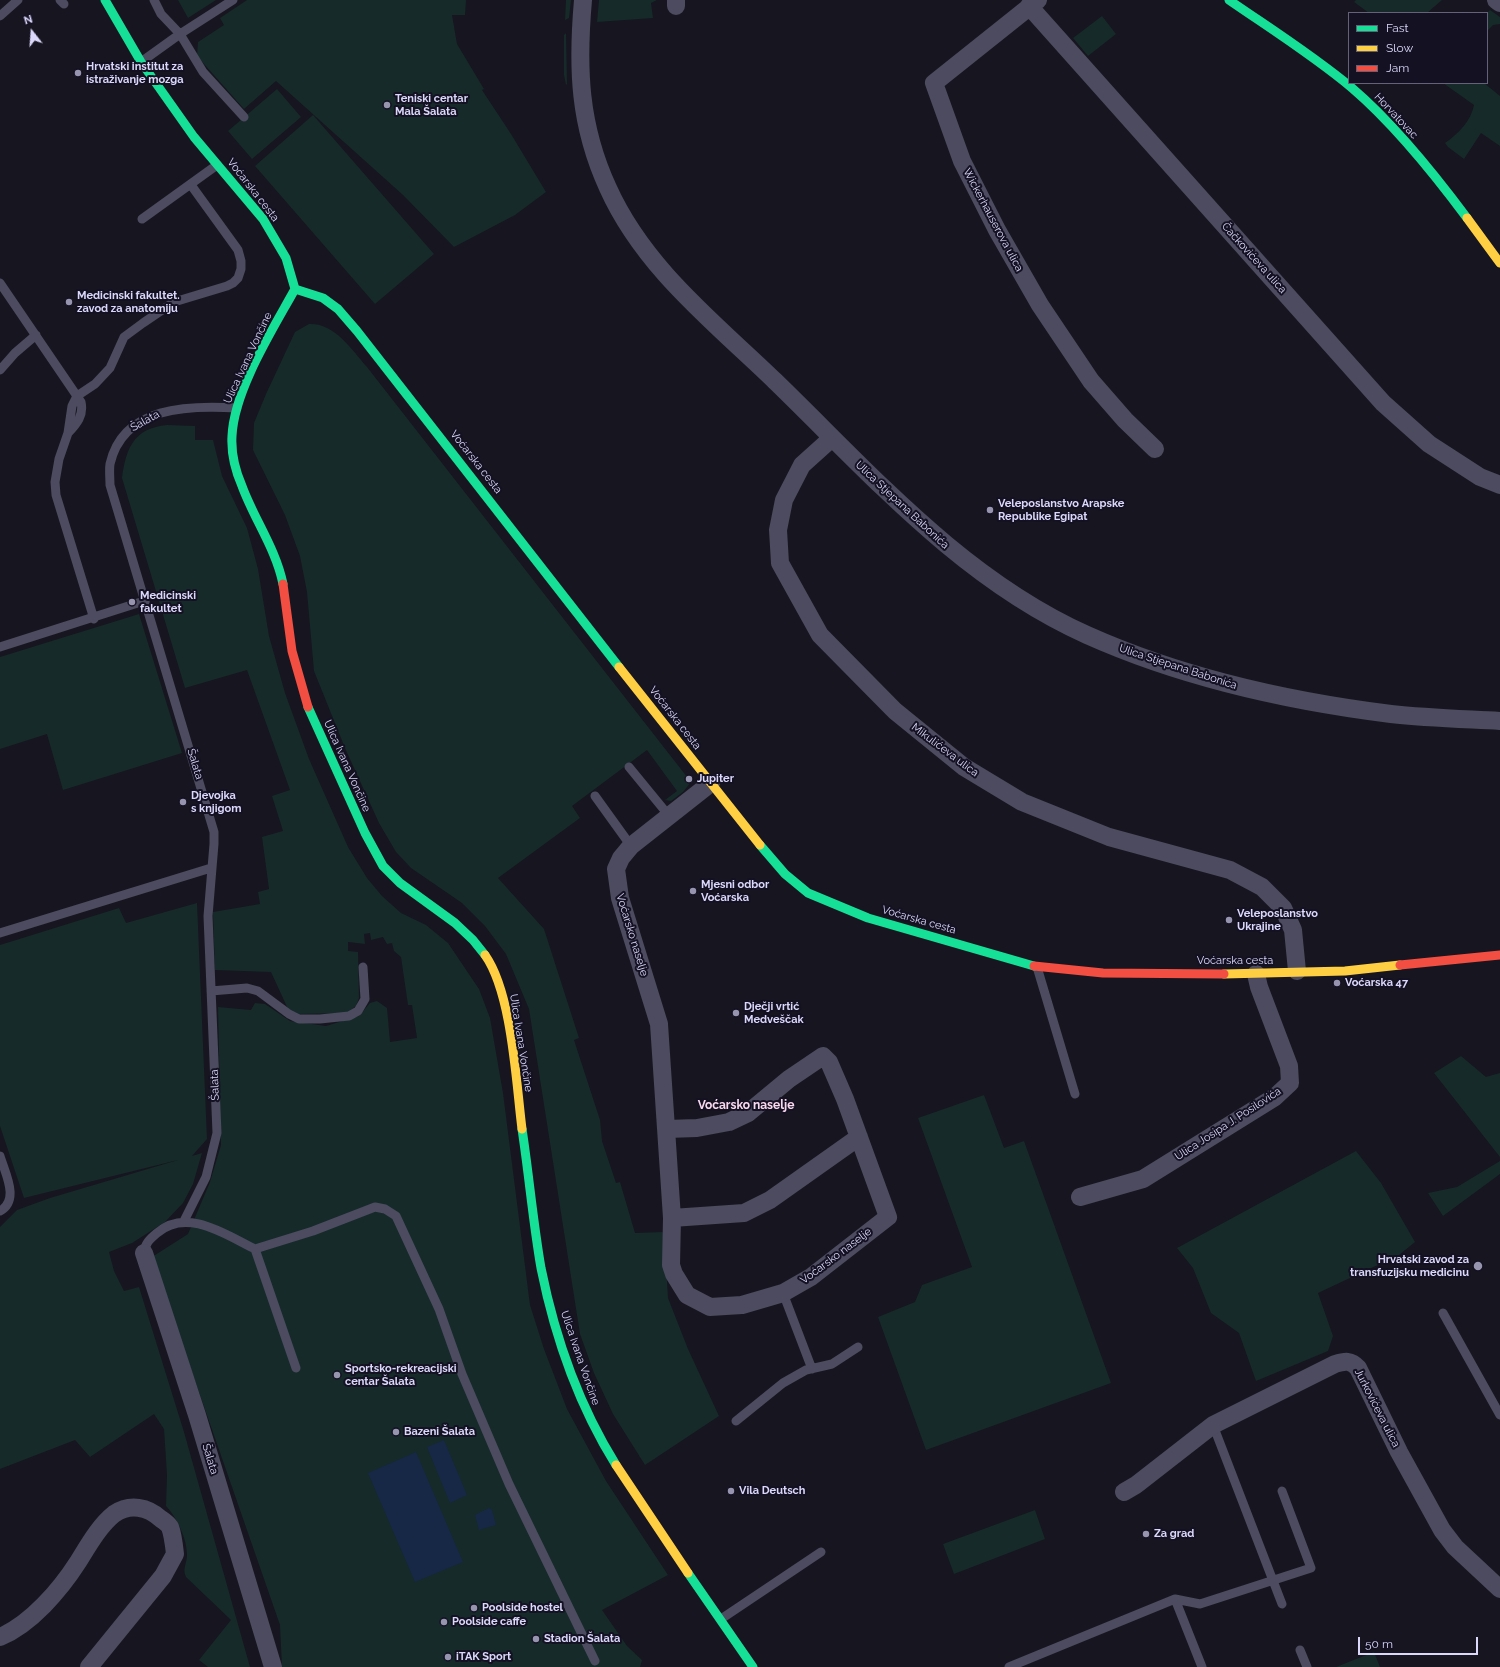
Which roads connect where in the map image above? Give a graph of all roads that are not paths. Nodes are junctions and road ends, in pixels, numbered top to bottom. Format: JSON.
{"nodes":[{"id":1,"x":18,"y":0,"type":"edge"},
{"id":2,"x":104,"y":0,"type":"edge"},
{"id":3,"x":154,"y":0,"type":"edge"},
{"id":4,"x":233,"y":0,"type":"edge"},
{"id":5,"x":583,"y":0,"type":"edge"},
{"id":6,"x":1229,"y":0,"type":"edge"},
{"id":7,"x":1496,"y":0,"type":"edge"},
{"id":8,"x":1034,"y":3,"type":"edge"},
{"id":9,"x":1500,"y":3,"type":"edge"},
{"id":10,"x":0,"y":16,"type":"edge"},
{"id":11,"x":180,"y":34,"type":"junction"},
{"id":12,"x":141,"y":62,"type":"junction"},
{"id":13,"x":244,"y":117,"type":"dead end"},
{"id":14,"x":217,"y":165,"type":"junction"},
{"id":15,"x":190,"y":185,"type":"junction"},
{"id":16,"x":142,"y":219,"type":"dead end"},
{"id":17,"x":1500,"y":263,"type":"edge"},
{"id":18,"x":0,"y":283,"type":"edge"},
{"id":19,"x":295,"y":289,"type":"junction"},
{"id":20,"x":36,"y":335,"type":"junction"},
{"id":21,"x":0,"y":370,"type":"edge"},
{"id":22,"x":77,"y":396,"type":"junction"},
{"id":23,"x":237,"y":408,"type":"junction"},
{"id":24,"x":832,"y":438,"type":"junction"},
{"id":25,"x":1155,"y":449,"type":"dead end"},
{"id":26,"x":1500,"y":485,"type":"edge"},
{"id":27,"x":144,"y":601,"type":"junction"},
{"id":28,"x":94,"y":619,"type":"junction"},
{"id":29,"x":0,"y":647,"type":"edge"},
{"id":30,"x":1500,"y":721,"type":"edge"},
{"id":31,"x":629,"y":767,"type":"dead end"},
{"id":32,"x":711,"y":783,"type":"junction"},
{"id":33,"x":595,"y":796,"type":"dead end"},
{"id":34,"x":670,"y":817,"type":"junction"},
{"id":35,"x":631,"y":846,"type":"junction"},
{"id":36,"x":212,"y":868,"type":"junction"},
{"id":37,"x":0,"y":932,"type":"edge"},
{"id":38,"x":1500,"y":955,"type":"edge"},
{"id":39,"x":364,"y":967,"type":"dead end"},
{"id":40,"x":1038,"y":967,"type":"junction"},
{"id":41,"x":1297,"y":971,"type":"junction"},
{"id":42,"x":1256,"y":974,"type":"junction"},
{"id":43,"x":211,"y":992,"type":"junction"},
{"id":44,"x":1075,"y":1094,"type":"dead end"},
{"id":45,"x":668,"y":1129,"type":"junction"},
{"id":46,"x":859,"y":1137,"type":"junction"},
{"id":47,"x":0,"y":1156,"type":"edge"},
{"id":48,"x":1080,"y":1197,"type":"dead end"},
{"id":49,"x":0,"y":1211,"type":"edge"},
{"id":50,"x":672,"y":1218,"type":"junction"},
{"id":51,"x":184,"y":1221,"type":"junction"},
{"id":52,"x":255,"y":1248,"type":"junction"},
{"id":53,"x":144,"y":1253,"type":"joint"},
{"id":54,"x":782,"y":1293,"type":"junction"},
{"id":55,"x":1443,"y":1313,"type":"dead end"},
{"id":56,"x":858,"y":1347,"type":"dead end"},
{"id":57,"x":296,"y":1368,"type":"dead end"},
{"id":58,"x":812,"y":1369,"type":"junction"},
{"id":59,"x":1500,"y":1415,"type":"edge"},
{"id":60,"x":736,"y":1421,"type":"dead end"},
{"id":61,"x":1213,"y":1425,"type":"junction"},
{"id":62,"x":1124,"y":1492,"type":"dead end"},
{"id":63,"x":1282,"y":1492,"type":"dead end"},
{"id":64,"x":822,"y":1552,"type":"dead end"},
{"id":65,"x":1273,"y":1581,"type":"junction"},
{"id":66,"x":1500,"y":1589,"type":"edge"},
{"id":67,"x":1175,"y":1599,"type":"junction"},
{"id":68,"x":1282,"y":1604,"type":"dead end"},
{"id":69,"x":721,"y":1619,"type":"junction"},
{"id":70,"x":0,"y":1637,"type":"edge"},
{"id":71,"x":1300,"y":1650,"type":"dead end"},
{"id":72,"x":594,"y":1661,"type":"dead end"},
{"id":73,"x":89,"y":1667,"type":"edge"},
{"id":74,"x":273,"y":1667,"type":"edge"},
{"id":75,"x":753,"y":1667,"type":"edge"},
{"id":76,"x":1009,"y":1667,"type":"edge"},
{"id":77,"x":1202,"y":1667,"type":"edge"},
{"id":78,"x":1307,"y":1667,"type":"edge"}],
"edges":[{"from":1,"to":10,"type":"lane"},
{"from":2,"to":12,"type":"street","name":"Voćarska cesta"},
{"from":3,"to":11,"type":"lane"},
{"from":4,"to":11,"type":"lane"},
{"from":5,"to":24,"type":"street","name":"Ulica Stjepana Babonića"},
{"from":6,"to":17,"type":"street","name":"Horvatovac"},
{"from":7,"to":9,"type":"street"},
{"from":8,"to":25,"type":"street","name":"Wickerhauserova ulica"},
{"from":8,"to":26,"type":"street","name":"Čačkovićeva ulica"},
{"from":11,"to":12,"type":"lane"},
{"from":11,"to":13,"type":"lane"},
{"from":12,"to":14,"type":"street","name":"Voćarska cesta"},
{"from":14,"to":15,"type":"lane"},
{"from":14,"to":19,"type":"street","name":"Voćarska cesta"},
{"from":15,"to":16,"type":"lane"},
{"from":15,"to":22,"type":"lane"},
{"from":18,"to":20,"type":"lane"},
{"from":19,"to":23,"type":"street","name":"Ulica Ivana Vončine"},
{"from":19,"to":32,"type":"street","name":"Voćarska cesta"},
{"from":20,"to":21,"type":"lane"},
{"from":20,"to":22,"type":"lane"},
{"from":22,"to":28,"type":"lane"},
{"from":23,"to":27,"type":"lane","name":"Šalata"},
{"from":23,"to":69,"type":"street","name":"Ulica Ivana Vončine"},
{"from":24,"to":30,"type":"street","name":"Ulica Stjepana Babonića"},
{"from":24,"to":41,"type":"street","name":"Mikulićeva ulica"},
{"from":27,"to":28,"type":"lane"},
{"from":27,"to":36,"type":"lane","name":"Šalata"},
{"from":28,"to":29,"type":"lane"},
{"from":31,"to":34,"type":"lane"},
{"from":32,"to":34,"type":"street","name":"Voćarsko naselje"},
{"from":32,"to":40,"type":"street","name":"Voćarska cesta"},
{"from":33,"to":35,"type":"lane"},
{"from":34,"to":35,"type":"street","name":"Voćarsko naselje"},
{"from":35,"to":45,"type":"street","name":"Voćarsko naselje"},
{"from":36,"to":37,"type":"lane"},
{"from":36,"to":43,"type":"lane","name":"Šalata"},
{"from":38,"to":41,"type":"street","name":"Voćarska cesta"},
{"from":39,"to":43,"type":"lane"},
{"from":40,"to":42,"type":"street","name":"Voćarska cesta"},
{"from":40,"to":44,"type":"lane"},
{"from":41,"to":42,"type":"street","name":"Voćarska cesta"},
{"from":42,"to":48,"type":"street","name":"Ulica Josipa J. Posilovića"},
{"from":43,"to":51,"type":"lane","name":"Šalata"},
{"from":45,"to":46,"type":"street","name":"Voćarsko naselje"},
{"from":45,"to":50,"type":"street","name":"Voćarsko naselje"},
{"from":46,"to":50,"type":"street"},
{"from":46,"to":54,"type":"street","name":"Voćarsko naselje"},
{"from":47,"to":49,"type":"lane"},
{"from":50,"to":54,"type":"street","name":"Voćarsko naselje"},
{"from":51,"to":52,"type":"lane"},
{"from":51,"to":53,"type":"lane"},
{"from":52,"to":57,"type":"lane"},
{"from":52,"to":72,"type":"lane"},
{"from":53,"to":74,"type":"street","name":"Šalata"},
{"from":54,"to":58,"type":"lane"},
{"from":55,"to":59,"type":"lane"},
{"from":56,"to":58,"type":"lane"},
{"from":58,"to":60,"type":"lane"},
{"from":61,"to":62,"type":"street","name":"Jurkovićeva ulica"},
{"from":61,"to":65,"type":"lane"},
{"from":61,"to":66,"type":"street","name":"Jurkovićeva ulica"},
{"from":63,"to":65,"type":"lane"},
{"from":64,"to":69,"type":"lane"},
{"from":65,"to":67,"type":"lane"},
{"from":65,"to":68,"type":"lane"},
{"from":67,"to":76,"type":"lane"},
{"from":67,"to":77,"type":"lane"},
{"from":69,"to":75,"type":"street","name":"Ulica Ivana Vončine"},
{"from":70,"to":73,"type":"street"},
{"from":71,"to":78,"type":"lane"}]}
